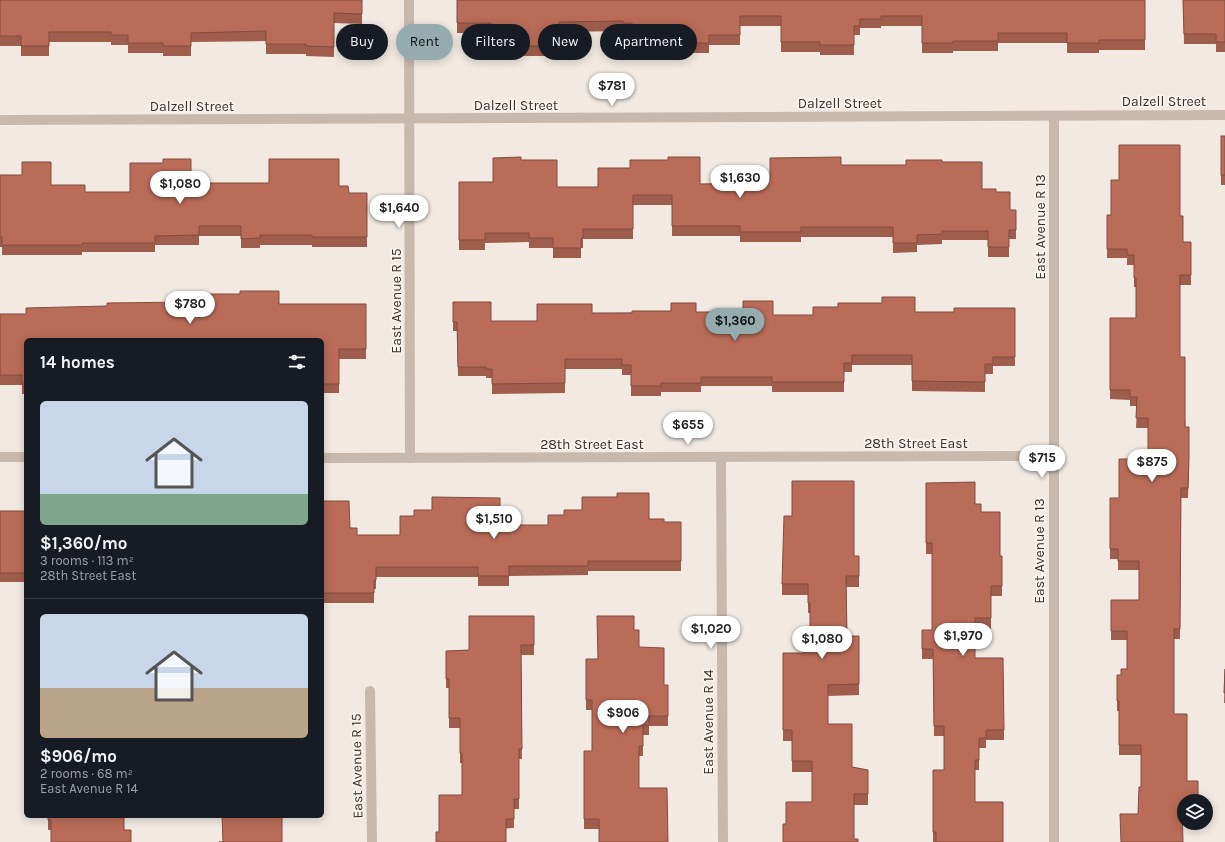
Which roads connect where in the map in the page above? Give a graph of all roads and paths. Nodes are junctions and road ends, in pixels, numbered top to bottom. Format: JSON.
{"nodes":[{"id":1,"x":409,"y":0,"type":"edge"},
{"id":2,"x":1225,"y":115,"type":"edge"},
{"id":3,"x":1054,"y":116,"type":"junction"},
{"id":4,"x":410,"y":119,"type":"junction"},
{"id":5,"x":0,"y":120,"type":"edge"},
{"id":6,"x":1053,"y":456,"type":"junction"},
{"id":7,"x":0,"y":457,"type":"edge"},
{"id":8,"x":24,"y":457,"type":"edge"},
{"id":9,"x":721,"y":457,"type":"junction"},
{"id":10,"x":324,"y":458,"type":"edge"},
{"id":11,"x":410,"y":458,"type":"junction"},
{"id":12,"x":370,"y":690,"type":"dead end"},
{"id":13,"x":372,"y":842,"type":"edge"},
{"id":14,"x":723,"y":842,"type":"edge"},
{"id":15,"x":1054,"y":842,"type":"edge"}],
"edges":[{"from":1,"to":4,"type":"street","name":"East Avenue R 15"},
{"from":2,"to":3,"type":"street","name":"Dalzell Street"},
{"from":3,"to":4,"type":"street","name":"Dalzell Street"},
{"from":3,"to":6,"type":"street","name":"East Avenue R 13"},
{"from":4,"to":5,"type":"street","name":"Dalzell Street"},
{"from":4,"to":11,"type":"street","name":"East Avenue R 15"},
{"from":6,"to":9,"type":"street","name":"28th Street East"},
{"from":6,"to":15,"type":"street","name":"East Avenue R 13"},
{"from":7,"to":8,"type":"street"},
{"from":9,"to":11,"type":"street","name":"28th Street East"},
{"from":9,"to":14,"type":"street","name":"East Avenue R 14"},
{"from":10,"to":11,"type":"street","name":"28th Street East"},
{"from":12,"to":13,"type":"street","name":"East Avenue R 15"}]}
